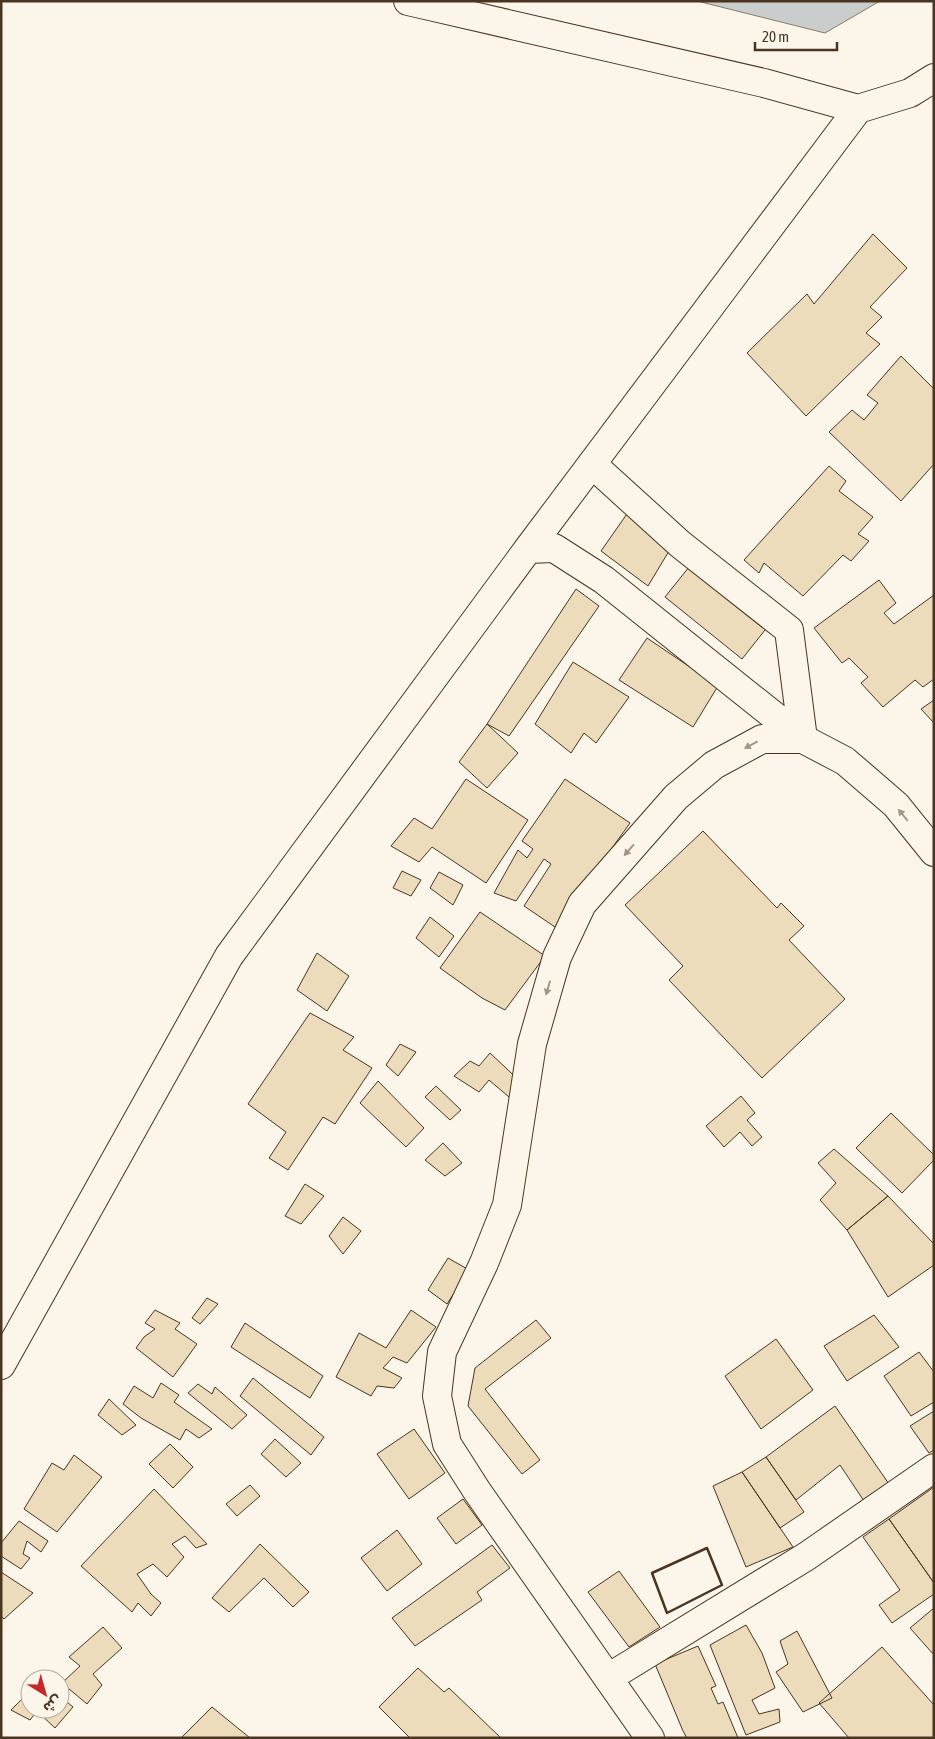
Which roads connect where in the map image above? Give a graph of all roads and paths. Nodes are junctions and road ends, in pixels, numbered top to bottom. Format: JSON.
{"nodes":[{"id":1,"x":408,"y":1,"type":"edge"},
{"id":2,"x":934,"y":78,"type":"edge"},
{"id":3,"x":858,"y":109,"type":"junction"},
{"id":4,"x":592,"y":464,"type":"junction"},
{"id":5,"x":528,"y":549,"type":"junction"},
{"id":6,"x":803,"y":739,"type":"junction"},
{"id":7,"x":934,"y":852,"type":"edge"},
{"id":8,"x":4,"y":1354,"type":"edge"},
{"id":9,"x":934,"y":1468,"type":"edge"},
{"id":10,"x":608,"y":1678,"type":"junction"},
{"id":11,"x":650,"y":1738,"type":"edge"}],
"edges":[{"from":1,"to":3,"type":"street"},
{"from":2,"to":3,"type":"street"},
{"from":3,"to":4,"type":"street"},
{"from":4,"to":5,"type":"street"},
{"from":4,"to":6,"type":"street"},
{"from":5,"to":6,"type":"street"},
{"from":5,"to":8,"type":"street"},
{"from":7,"to":6,"type":"street","one_way":true},
{"from":6,"to":10,"type":"street","one_way":true},
{"from":9,"to":10,"type":"street"},
{"from":10,"to":11,"type":"street"}]}
